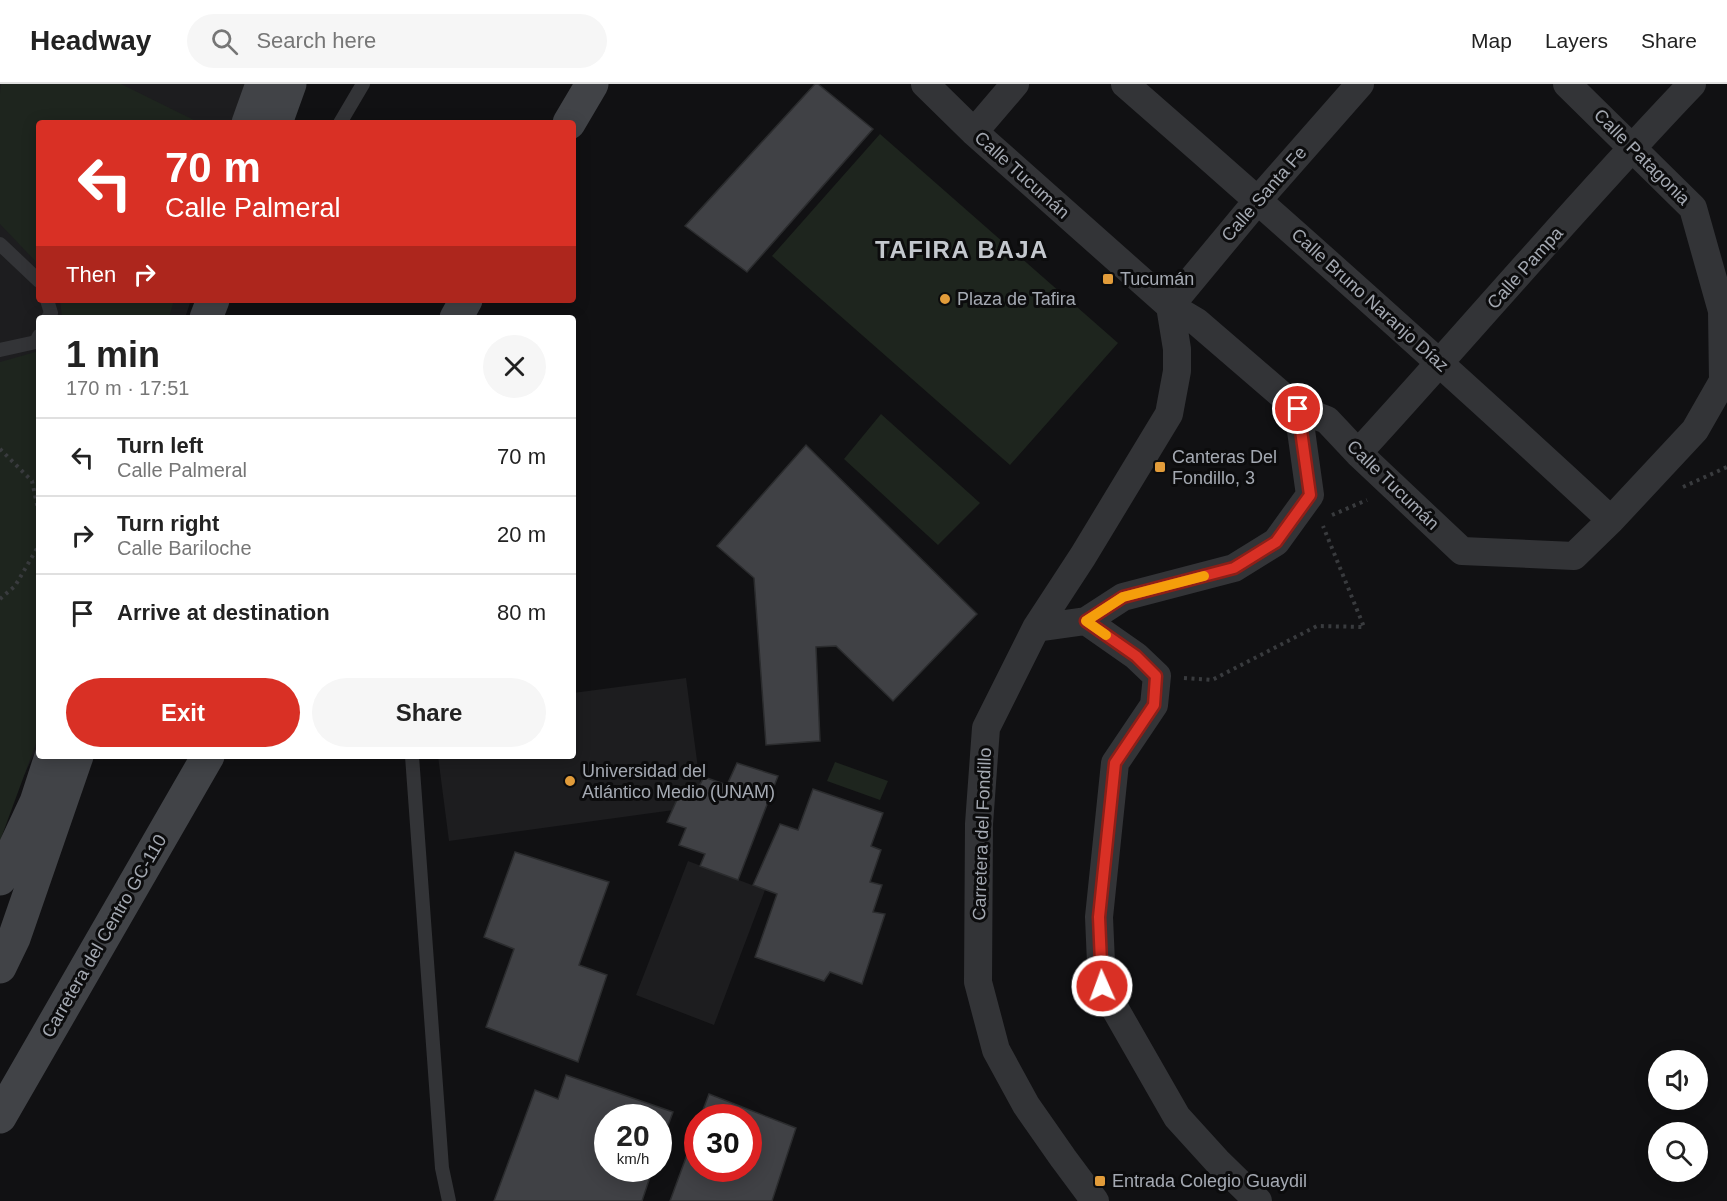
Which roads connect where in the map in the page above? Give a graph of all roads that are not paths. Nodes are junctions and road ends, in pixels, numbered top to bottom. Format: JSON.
{"nodes":[{"id":1,"x":262,"y":84,"type":"edge"},
{"id":2,"x":290,"y":84,"type":"edge"},
{"id":3,"x":363,"y":84,"type":"edge"},
{"id":4,"x":592,"y":84,"type":"edge"},
{"id":5,"x":925,"y":84,"type":"edge"},
{"id":6,"x":1015,"y":84,"type":"edge"},
{"id":7,"x":1125,"y":84,"type":"edge"},
{"id":8,"x":1360,"y":84,"type":"edge"},
{"id":9,"x":1567,"y":84,"type":"edge"},
{"id":10,"x":1692,"y":84,"type":"edge"},
{"id":11,"x":249,"y":120,"type":"edge"},
{"id":12,"x":277,"y":120,"type":"edge"},
{"id":13,"x":342,"y":120,"type":"edge"},
{"id":14,"x":571,"y":120,"type":"edge"},
{"id":15,"x":974,"y":132,"type":"junction"},
{"id":16,"x":1632,"y":147,"type":"junction"},
{"id":17,"x":1258,"y":200,"type":"junction"},
{"id":18,"x":0,"y":244,"type":"edge"},
{"id":19,"x":36,"y":278,"type":"edge"},
{"id":20,"x":1170,"y":306,"type":"junction"},
{"id":21,"x":36,"y":342,"type":"edge"},
{"id":22,"x":0,"y":350,"type":"edge"},
{"id":23,"x":1440,"y":363,"type":"junction"},
{"id":24,"x":1298,"y":409,"type":"junction"},
{"id":25,"x":1358,"y":453,"type":"junction"},
{"id":26,"x":1611,"y":520,"type":"junction"},
{"id":27,"x":1086,"y":621,"type":"junction"},
{"id":28,"x":1036,"y":628,"type":"junction"},
{"id":29,"x":50,"y":759,"type":"edge"},
{"id":30,"x":76,"y":759,"type":"edge"},
{"id":31,"x":206,"y":759,"type":"edge"},
{"id":32,"x":412,"y":759,"type":"edge"},
{"id":33,"x":0,"y":879,"type":"edge"},
{"id":34,"x":0,"y":967,"type":"edge"},
{"id":35,"x":0,"y":1117,"type":"edge"},
{"id":36,"x":450,"y":1201,"type":"edge"},
{"id":37,"x":1095,"y":1201,"type":"edge"},
{"id":38,"x":1258,"y":1201,"type":"edge"}],
"edges":[{"from":1,"to":11,"type":"main road"},
{"from":2,"to":12,"type":"main road"},
{"from":3,"to":13,"type":"lane"},
{"from":4,"to":14,"type":"main road"},
{"from":5,"to":15,"type":"street","name":"Calle Tucumán"},
{"from":6,"to":15,"type":"street"},
{"from":7,"to":17,"type":"street","name":"Calle Bruno Naranjo Díaz"},
{"from":8,"to":17,"type":"street","name":"Calle Santa Fe"},
{"from":9,"to":16,"type":"street","name":"Calle Patagonia"},
{"from":10,"to":16,"type":"street","name":"Calle Pampa"},
{"from":15,"to":20,"type":"street","name":"Calle Tucumán"},
{"from":16,"to":23,"type":"street","name":"Calle Pampa"},
{"from":16,"to":26,"type":"street","name":"Calle Patagonia"},
{"from":17,"to":20,"type":"street","name":"Calle Santa Fe"},
{"from":17,"to":23,"type":"street","name":"Calle Bruno Naranjo Díaz"},
{"from":18,"to":19,"type":"lane"},
{"from":20,"to":24,"type":"street","name":"Calle Tucumán"},
{"from":20,"to":28,"type":"street","name":"Carretera del Fondillo"},
{"from":21,"to":22,"type":"lane"},
{"from":23,"to":25,"type":"street","name":"Calle Pampa"},
{"from":23,"to":26,"type":"street","name":"Calle Bruno Naranjo Díaz"},
{"from":24,"to":25,"type":"street","name":"Calle Tucumán"},
{"from":24,"to":27,"type":"street"},
{"from":25,"to":26,"type":"street","name":"Calle Tucumán"},
{"from":27,"to":28,"type":"street"},
{"from":27,"to":38,"type":"street"},
{"from":28,"to":37,"type":"street","name":"Carretera del Fondillo"},
{"from":29,"to":33,"type":"main road"},
{"from":30,"to":34,"type":"main road"},
{"from":31,"to":35,"type":"main road","name":"Carretera del Centro GC-110"},
{"from":32,"to":36,"type":"lane"}]}
